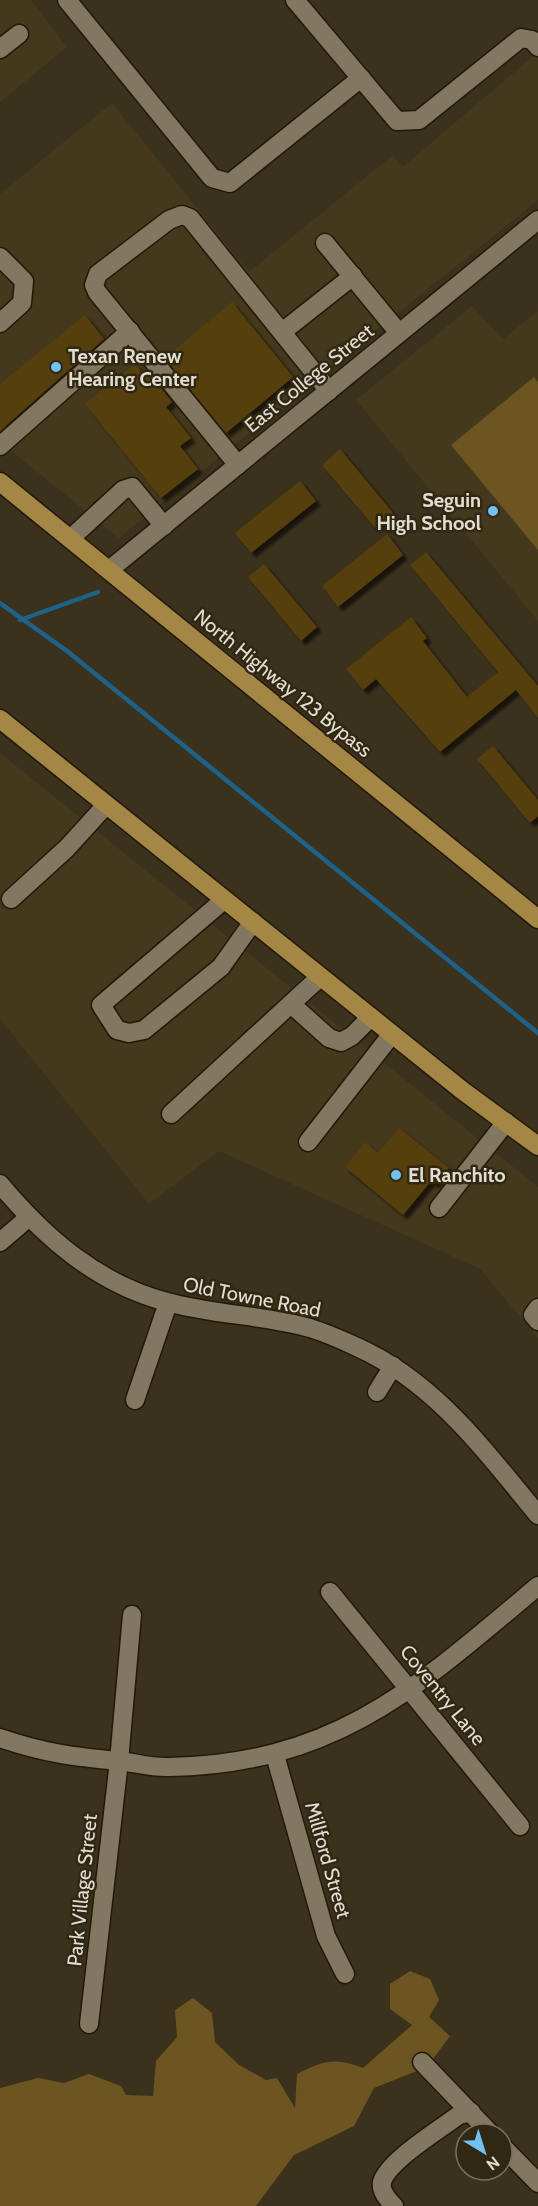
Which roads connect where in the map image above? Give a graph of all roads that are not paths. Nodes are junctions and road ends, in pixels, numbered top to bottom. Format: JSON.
{"nodes":[{"id":1,"x":67,"y":0,"type":"edge"},
{"id":2,"x":295,"y":0,"type":"edge"},
{"id":3,"x":19,"y":34,"type":"dead end"},
{"id":4,"x":538,"y":47,"type":"edge"},
{"id":5,"x":0,"y":49,"type":"edge"},
{"id":6,"x":361,"y":78,"type":"junction"},
{"id":7,"x":538,"y":219,"type":"edge"},
{"id":8,"x":325,"y":243,"type":"dead end"},
{"id":9,"x":0,"y":257,"type":"edge"},
{"id":10,"x":353,"y":276,"type":"junction"},
{"id":11,"x":0,"y":323,"type":"edge"},
{"id":12,"x":130,"y":331,"type":"junction"},
{"id":13,"x":282,"y":332,"type":"junction"},
{"id":14,"x":399,"y":333,"type":"junction"},
{"id":15,"x":329,"y":391,"type":"junction"},
{"id":16,"x":0,"y":446,"type":"edge"},
{"id":17,"x":238,"y":465,"type":"junction"},
{"id":18,"x":0,"y":482,"type":"edge"},
{"id":19,"x":164,"y":526,"type":"junction"},
{"id":20,"x":70,"y":539,"type":"junction"},
{"id":21,"x":109,"y":570,"type":"junction"},
{"id":22,"x":0,"y":719,"type":"edge"},
{"id":23,"x":106,"y":805,"type":"junction"},
{"id":24,"x":11,"y":899,"type":"dead end"},
{"id":25,"x":224,"y":900,"type":"junction"},
{"id":26,"x":538,"y":919,"type":"edge"},
{"id":27,"x":253,"y":922,"type":"junction"},
{"id":28,"x":320,"y":977,"type":"junction"},
{"id":29,"x":291,"y":1004,"type":"junction"},
{"id":30,"x":371,"y":1017,"type":"junction"},
{"id":31,"x":392,"y":1034,"type":"junction"},
{"id":32,"x":171,"y":1114,"type":"dead end"},
{"id":33,"x":506,"y":1122,"type":"junction"},
{"id":34,"x":308,"y":1142,"type":"dead end"},
{"id":35,"x":538,"y":1146,"type":"edge"},
{"id":36,"x":0,"y":1184,"type":"edge"},
{"id":37,"x":440,"y":1208,"type":"dead end"},
{"id":38,"x":28,"y":1218,"type":"junction"},
{"id":39,"x":0,"y":1242,"type":"edge"},
{"id":40,"x":168,"y":1303,"type":"junction"},
{"id":41,"x":538,"y":1308,"type":"edge"},
{"id":42,"x":538,"y":1321,"type":"edge"},
{"id":43,"x":393,"y":1366,"type":"junction"},
{"id":44,"x":377,"y":1392,"type":"dead end"},
{"id":45,"x":135,"y":1400,"type":"dead end"},
{"id":46,"x":538,"y":1515,"type":"edge"},
{"id":47,"x":538,"y":1586,"type":"edge"},
{"id":48,"x":330,"y":1592,"type":"dead end"},
{"id":49,"x":132,"y":1615,"type":"dead end"},
{"id":50,"x":411,"y":1689,"type":"junction"},
{"id":51,"x":0,"y":1738,"type":"edge"},
{"id":52,"x":274,"y":1755,"type":"junction"},
{"id":53,"x":119,"y":1761,"type":"junction"},
{"id":54,"x":520,"y":1826,"type":"dead end"},
{"id":55,"x":345,"y":1974,"type":"dead end"},
{"id":56,"x":89,"y":2024,"type":"dead end"},
{"id":57,"x":422,"y":2061,"type":"dead end"},
{"id":58,"x":471,"y":2112,"type":"junction"},
{"id":59,"x":480,"y":2122,"type":"edge"},
{"id":60,"x":514,"y":2158,"type":"edge"},
{"id":61,"x":538,"y":2183,"type":"edge"},
{"id":62,"x":394,"y":2206,"type":"edge"}],
"edges":[{"from":1,"to":6,"type":"street"},
{"from":2,"to":6,"type":"street"},
{"from":3,"to":5,"type":"street"},
{"from":4,"to":6,"type":"street"},
{"from":7,"to":14,"type":"street","name":"East College Street"},
{"from":8,"to":10,"type":"street"},
{"from":9,"to":11,"type":"street"},
{"from":10,"to":13,"type":"street"},
{"from":10,"to":14,"type":"street"},
{"from":12,"to":13,"type":"street"},
{"from":12,"to":16,"type":"street"},
{"from":12,"to":17,"type":"street"},
{"from":13,"to":15,"type":"street"},
{"from":14,"to":15,"type":"street","name":"East College Street"},
{"from":15,"to":17,"type":"street","name":"East College Street"},
{"from":17,"to":19,"type":"street","name":"East College Street"},
{"from":18,"to":20,"type":"main road","name":"North Highway 123 Bypass"},
{"from":19,"to":20,"type":"street"},
{"from":19,"to":21,"type":"street","name":"East College Street"},
{"from":20,"to":21,"type":"main road","name":"North Highway 123 Bypass"},
{"from":21,"to":26,"type":"main road","name":"North Highway 123 Bypass"},
{"from":22,"to":23,"type":"main road"},
{"from":23,"to":24,"type":"street"},
{"from":23,"to":25,"type":"main road"},
{"from":25,"to":27,"type":"main road"},
{"from":25,"to":27,"type":"street"},
{"from":27,"to":28,"type":"main road"},
{"from":28,"to":29,"type":"street"},
{"from":28,"to":30,"type":"main road"},
{"from":29,"to":30,"type":"street"},
{"from":29,"to":32,"type":"street"},
{"from":30,"to":31,"type":"main road"},
{"from":31,"to":33,"type":"main road"},
{"from":31,"to":34,"type":"street"},
{"from":33,"to":35,"type":"main road"},
{"from":33,"to":37,"type":"street"},
{"from":36,"to":38,"type":"street","name":"Old Towne Road"},
{"from":38,"to":39,"type":"street"},
{"from":38,"to":40,"type":"street","name":"Old Towne Road"},
{"from":40,"to":43,"type":"street","name":"Old Towne Road"},
{"from":40,"to":45,"type":"street"},
{"from":41,"to":42,"type":"street"},
{"from":43,"to":44,"type":"street"},
{"from":43,"to":46,"type":"street","name":"Old Towne Road"},
{"from":47,"to":50,"type":"street"},
{"from":48,"to":50,"type":"street","name":"Coventry Lane"},
{"from":49,"to":53,"type":"street","name":"Park Village Street"},
{"from":50,"to":52,"type":"street"},
{"from":50,"to":54,"type":"street","name":"Coventry Lane"},
{"from":51,"to":53,"type":"street"},
{"from":52,"to":53,"type":"street"},
{"from":52,"to":55,"type":"street","name":"Millford Street"},
{"from":53,"to":56,"type":"street","name":"Park Village Street"},
{"from":57,"to":58,"type":"street"},
{"from":58,"to":59,"type":"street"},
{"from":58,"to":62,"type":"street"},
{"from":60,"to":61,"type":"street"}]}
